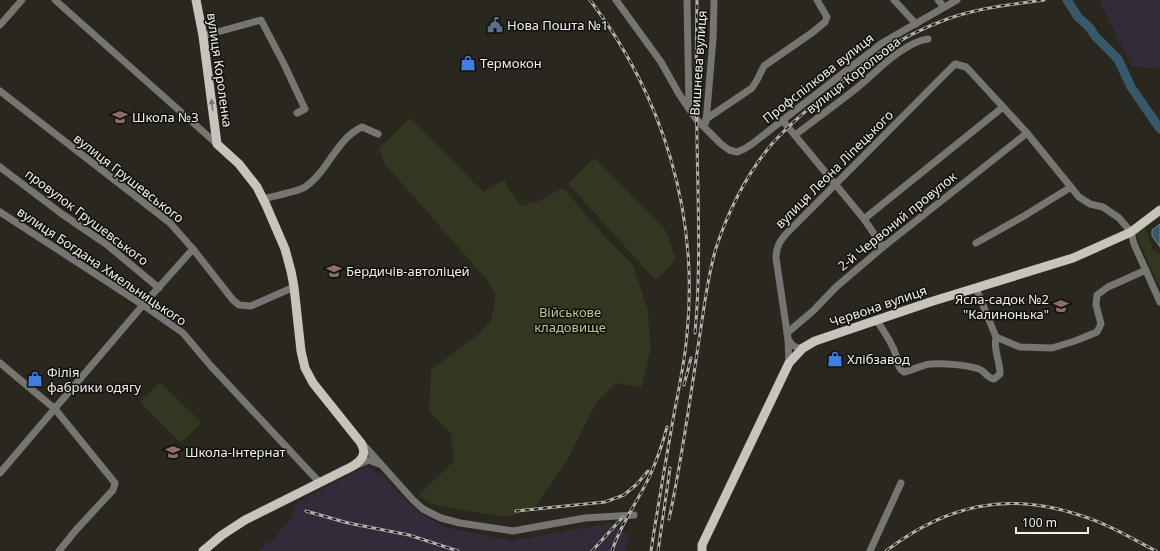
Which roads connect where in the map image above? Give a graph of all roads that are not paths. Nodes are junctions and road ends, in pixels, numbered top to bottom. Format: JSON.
{"nodes":[{"id":1,"x":22,"y":0,"type":"edge"},
{"id":2,"x":55,"y":0,"type":"edge"},
{"id":3,"x":196,"y":0,"type":"edge"},
{"id":4,"x":616,"y":0,"type":"edge"},
{"id":5,"x":687,"y":0,"type":"edge"},
{"id":6,"x":714,"y":0,"type":"edge"},
{"id":7,"x":817,"y":0,"type":"edge"},
{"id":8,"x":894,"y":0,"type":"edge"},
{"id":9,"x":938,"y":0,"type":"edge"},
{"id":10,"x":957,"y":0,"type":"edge"},
{"id":11,"x":944,"y":7,"type":"junction"},
{"id":12,"x":916,"y":24,"type":"junction"},
{"id":13,"x":0,"y":25,"type":"edge"},
{"id":14,"x":203,"y":36,"type":"junction"},
{"id":15,"x":928,"y":39,"type":"dead end"},
{"id":16,"x":0,"y":91,"type":"edge"},
{"id":17,"x":1003,"y":107,"type":"junction"},
{"id":18,"x":688,"y":108,"type":"junction"},
{"id":19,"x":297,"y":113,"type":"dead end"},
{"id":20,"x":706,"y":120,"type":"junction"},
{"id":21,"x":783,"y":121,"type":"junction"},
{"id":22,"x":705,"y":128,"type":"junction"},
{"id":23,"x":1027,"y":133,"type":"junction"},
{"id":24,"x":378,"y":134,"type":"dead end"},
{"id":25,"x":795,"y":135,"type":"junction"},
{"id":26,"x":217,"y":144,"type":"junction"},
{"id":27,"x":0,"y":167,"type":"edge"},
{"id":28,"x":835,"y":184,"type":"junction"},
{"id":29,"x":1070,"y":187,"type":"junction"},
{"id":30,"x":263,"y":199,"type":"junction"},
{"id":31,"x":1160,"y":210,"type":"edge"},
{"id":32,"x":0,"y":212,"type":"edge"},
{"id":33,"x":864,"y":220,"type":"junction"},
{"id":34,"x":1131,"y":232,"type":"junction"},
{"id":35,"x":976,"y":243,"type":"dead end"},
{"id":36,"x":883,"y":246,"type":"junction"},
{"id":37,"x":193,"y":249,"type":"junction"},
{"id":38,"x":1146,"y":270,"type":"junction"},
{"id":39,"x":294,"y":287,"type":"junction"},
{"id":40,"x":159,"y":288,"type":"junction"},
{"id":41,"x":976,"y":288,"type":"junction"},
{"id":42,"x":1160,"y":302,"type":"edge"},
{"id":43,"x":143,"y":305,"type":"junction"},
{"id":44,"x":877,"y":321,"type":"junction"},
{"id":45,"x":787,"y":336,"type":"junction"},
{"id":46,"x":996,"y":337,"type":"junction"},
{"id":47,"x":803,"y":348,"type":"junction"},
{"id":48,"x":0,"y":362,"type":"edge"},
{"id":49,"x":789,"y":363,"type":"junction"},
{"id":50,"x":55,"y":408,"type":"junction"},
{"id":51,"x":361,"y":443,"type":"junction"},
{"id":52,"x":382,"y":465,"type":"junction"},
{"id":53,"x":353,"y":466,"type":"junction"},
{"id":54,"x":0,"y":473,"type":"edge"},
{"id":55,"x":320,"y":483,"type":"junction"},
{"id":56,"x":901,"y":483,"type":"dead end"},
{"id":57,"x":634,"y":515,"type":"dead end"},
{"id":58,"x":59,"y":551,"type":"edge"},
{"id":59,"x":203,"y":551,"type":"edge"},
{"id":60,"x":702,"y":551,"type":"edge"},
{"id":61,"x":870,"y":551,"type":"edge"}],
"edges":[{"from":1,"to":13,"type":"street"},
{"from":2,"to":26,"type":"street"},
{"from":3,"to":14,"type":"main road","name":"вулиця Короленка"},
{"from":4,"to":18,"type":"street"},
{"from":5,"to":18,"type":"street"},
{"from":6,"to":20,"type":"street","name":"Вишнева вулиця"},
{"from":7,"to":20,"type":"street"},
{"from":8,"to":12,"type":"street"},
{"from":9,"to":11,"type":"street"},
{"from":10,"to":11,"type":"street","name":"Профспілкова вулиця"},
{"from":11,"to":12,"type":"street","name":"Профспілкова вулиця"},
{"from":12,"to":21,"type":"street","name":"Профспілкова вулиця"},
{"from":14,"to":19,"type":"street"},
{"from":26,"to":14,"type":"main road","name":"вулиця Короленка","one_way":true},
{"from":15,"to":25,"type":"street","name":"вулиця Корольова"},
{"from":16,"to":37,"type":"street","name":"вулиця Грушевського"},
{"from":17,"to":23,"type":"street"},
{"from":17,"to":28,"type":"street","name":"вулиця Леона Ліпецького"},
{"from":17,"to":33,"type":"street"},
{"from":18,"to":22,"type":"street"},
{"from":20,"to":22,"type":"street","name":"Вишнева вулиця"},
{"from":21,"to":22,"type":"street","name":"Профспілкова вулиця"},
{"from":21,"to":25,"type":"street"},
{"from":23,"to":29,"type":"street"},
{"from":23,"to":36,"type":"street","name":"2-й Червоний провулок"},
{"from":24,"to":30,"type":"street"},
{"from":25,"to":28,"type":"street"},
{"from":26,"to":30,"type":"main road"},
{"from":27,"to":40,"type":"street","name":"провулок Грушевського"},
{"from":28,"to":33,"type":"street"},
{"from":28,"to":45,"type":"street","name":"вулиця Леона Ліпецького"},
{"from":29,"to":34,"type":"street"},
{"from":29,"to":35,"type":"street"},
{"from":30,"to":39,"type":"main road"},
{"from":31,"to":34,"type":"main road","name":"Червона вулиця"},
{"from":32,"to":43,"type":"street","name":"вулиця Богдана Хмельницького"},
{"from":33,"to":36,"type":"street"},
{"from":34,"to":38,"type":"street"},
{"from":34,"to":41,"type":"main road","name":"Червона вулиця"},
{"from":36,"to":45,"type":"street","name":"2-й Червоний провулок"},
{"from":37,"to":39,"type":"street","name":"вулиця Грушевського"},
{"from":37,"to":40,"type":"street"},
{"from":38,"to":42,"type":"street"},
{"from":38,"to":46,"type":"street"},
{"from":39,"to":51,"type":"main road"},
{"from":40,"to":43,"type":"street"},
{"from":41,"to":44,"type":"main road","name":"Червона вулиця"},
{"from":41,"to":46,"type":"street"},
{"from":43,"to":50,"type":"street"},
{"from":43,"to":55,"type":"street","name":"вулиця Богдана Хмельницького"},
{"from":44,"to":46,"type":"street"},
{"from":44,"to":47,"type":"main road","name":"Червона вулиця"},
{"from":45,"to":47,"type":"street"},
{"from":45,"to":49,"type":"street","name":"вулиця Леона Ліпецького"},
{"from":47,"to":49,"type":"main road","name":"Червона вулиця"},
{"from":48,"to":50,"type":"street"},
{"from":49,"to":60,"type":"main road","name":"Червона вулиця"},
{"from":50,"to":54,"type":"street"},
{"from":50,"to":58,"type":"street"},
{"from":51,"to":52,"type":"street"},
{"from":51,"to":53,"type":"main road"},
{"from":52,"to":53,"type":"street"},
{"from":52,"to":57,"type":"street"},
{"from":53,"to":55,"type":"main road"},
{"from":55,"to":59,"type":"main road"},
{"from":56,"to":61,"type":"street"}]}
